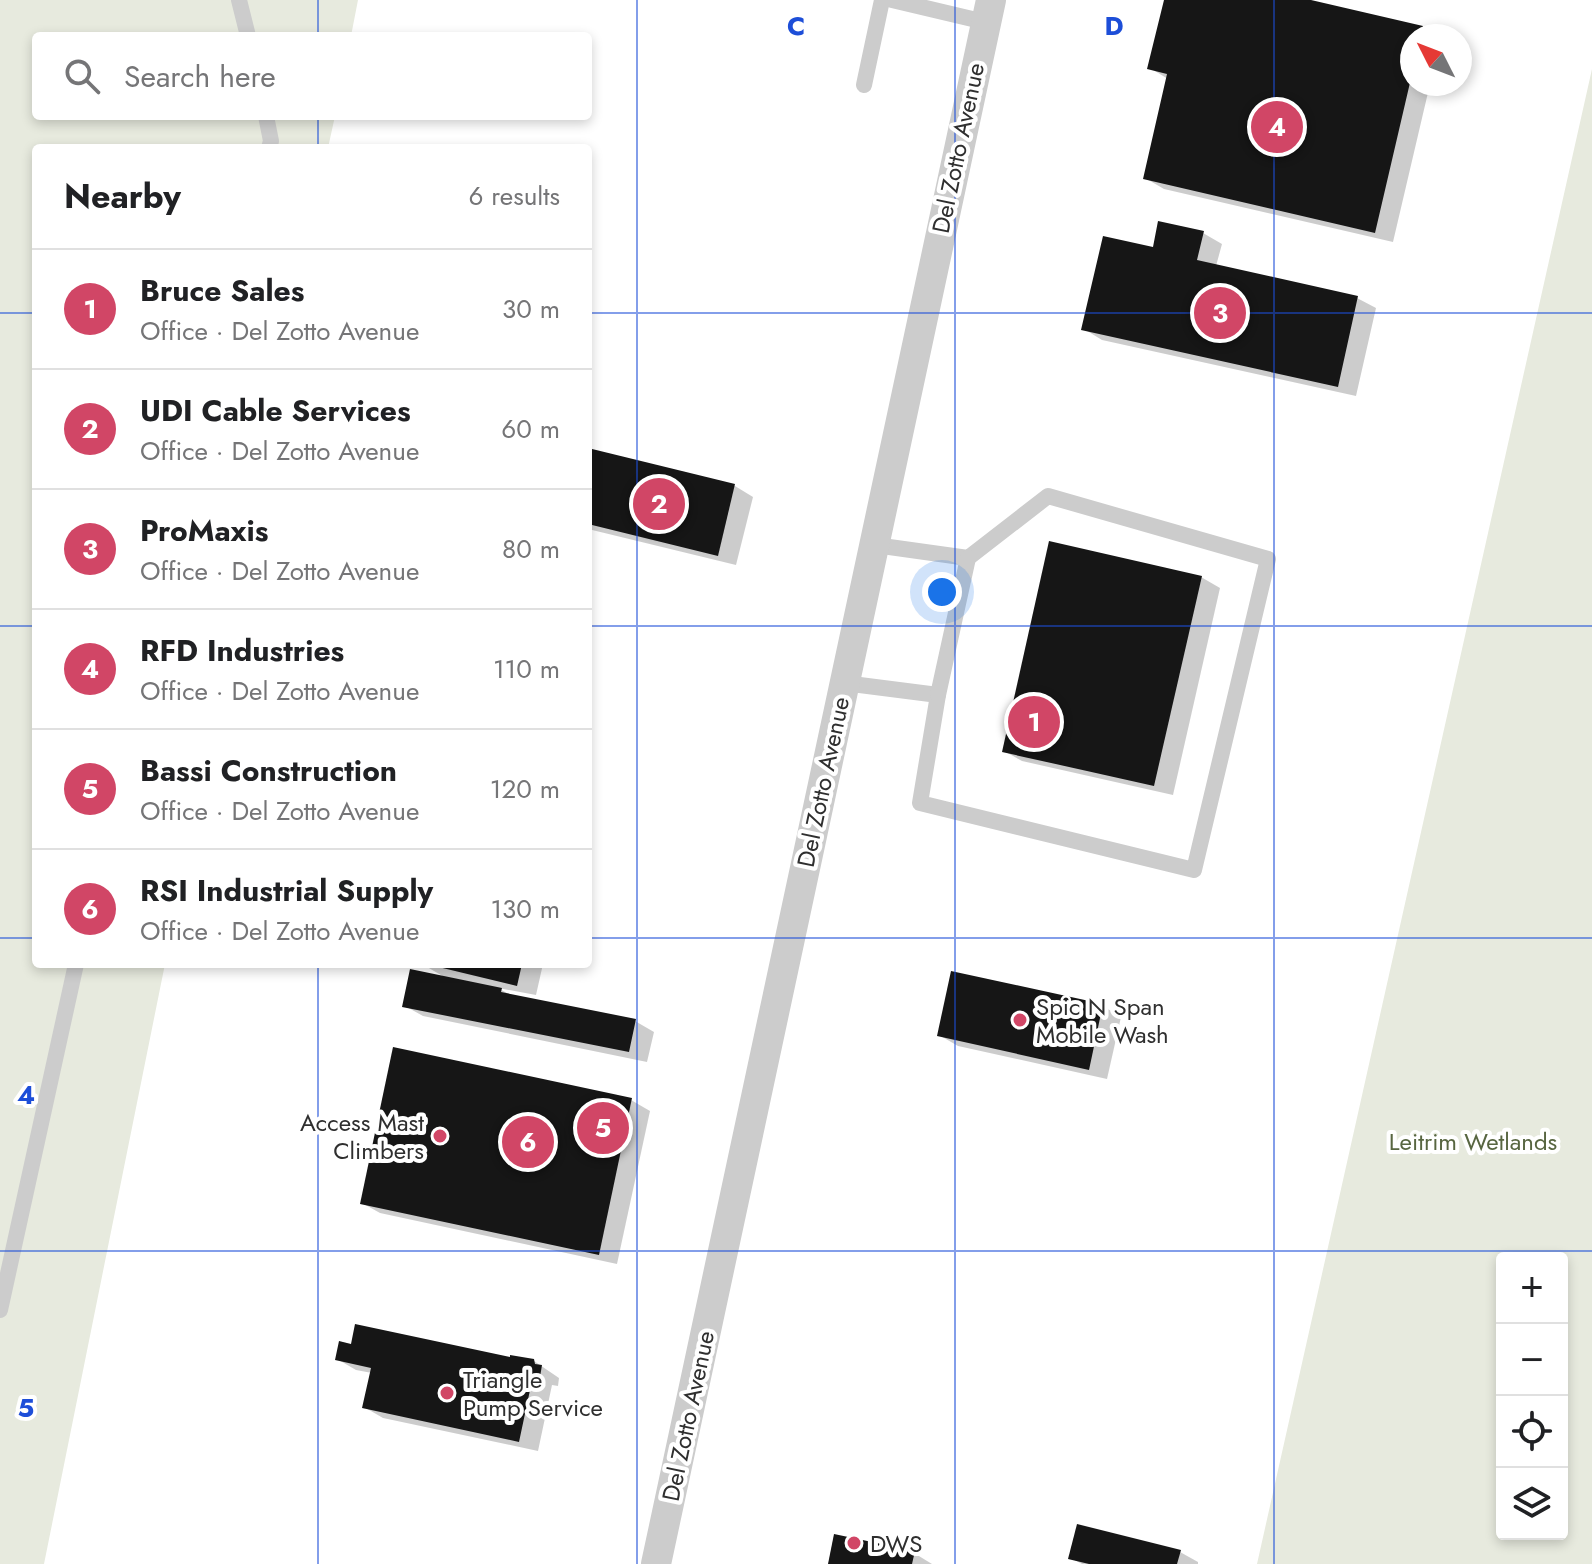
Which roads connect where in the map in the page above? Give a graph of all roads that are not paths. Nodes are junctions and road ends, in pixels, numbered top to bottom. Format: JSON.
{"nodes":[{"id":1,"x":239,"y":0,"type":"edge"},
{"id":2,"x":882,"y":0,"type":"edge"},
{"id":3,"x":892,"y":0,"type":"edge"},
{"id":4,"x":988,"y":11,"type":"edge"},
{"id":5,"x":247,"y":32,"type":"edge"},
{"id":6,"x":864,"y":85,"type":"dead end"},
{"id":7,"x":267,"y":120,"type":"edge"},
{"id":8,"x":270,"y":144,"type":"edge"},
{"id":9,"x":875,"y":545,"type":"junction"},
{"id":10,"x":968,"y":558,"type":"junction"},
{"id":11,"x":844,"y":683,"type":"junction"},
{"id":12,"x":938,"y":695,"type":"junction"},
{"id":13,"x":75,"y":968,"type":"edge"},
{"id":14,"x":0,"y":1310,"type":"edge"},
{"id":15,"x":656,"y":1564,"type":"edge"}],
"edges":[{"from":1,"to":5,"type":"lane"},
{"from":2,"to":6,"type":"lane"},
{"from":3,"to":4,"type":"lane"},
{"from":4,"to":9,"type":"street","name":"Del Zotto Avenue"},
{"from":7,"to":8,"type":"lane"},
{"from":9,"to":10,"type":"lane"},
{"from":9,"to":11,"type":"street","name":"Del Zotto Avenue"},
{"from":10,"to":12,"type":"lane"},
{"from":10,"to":12,"type":"lane"},
{"from":11,"to":12,"type":"lane"},
{"from":11,"to":15,"type":"street","name":"Del Zotto Avenue"},
{"from":13,"to":14,"type":"lane"}]}
